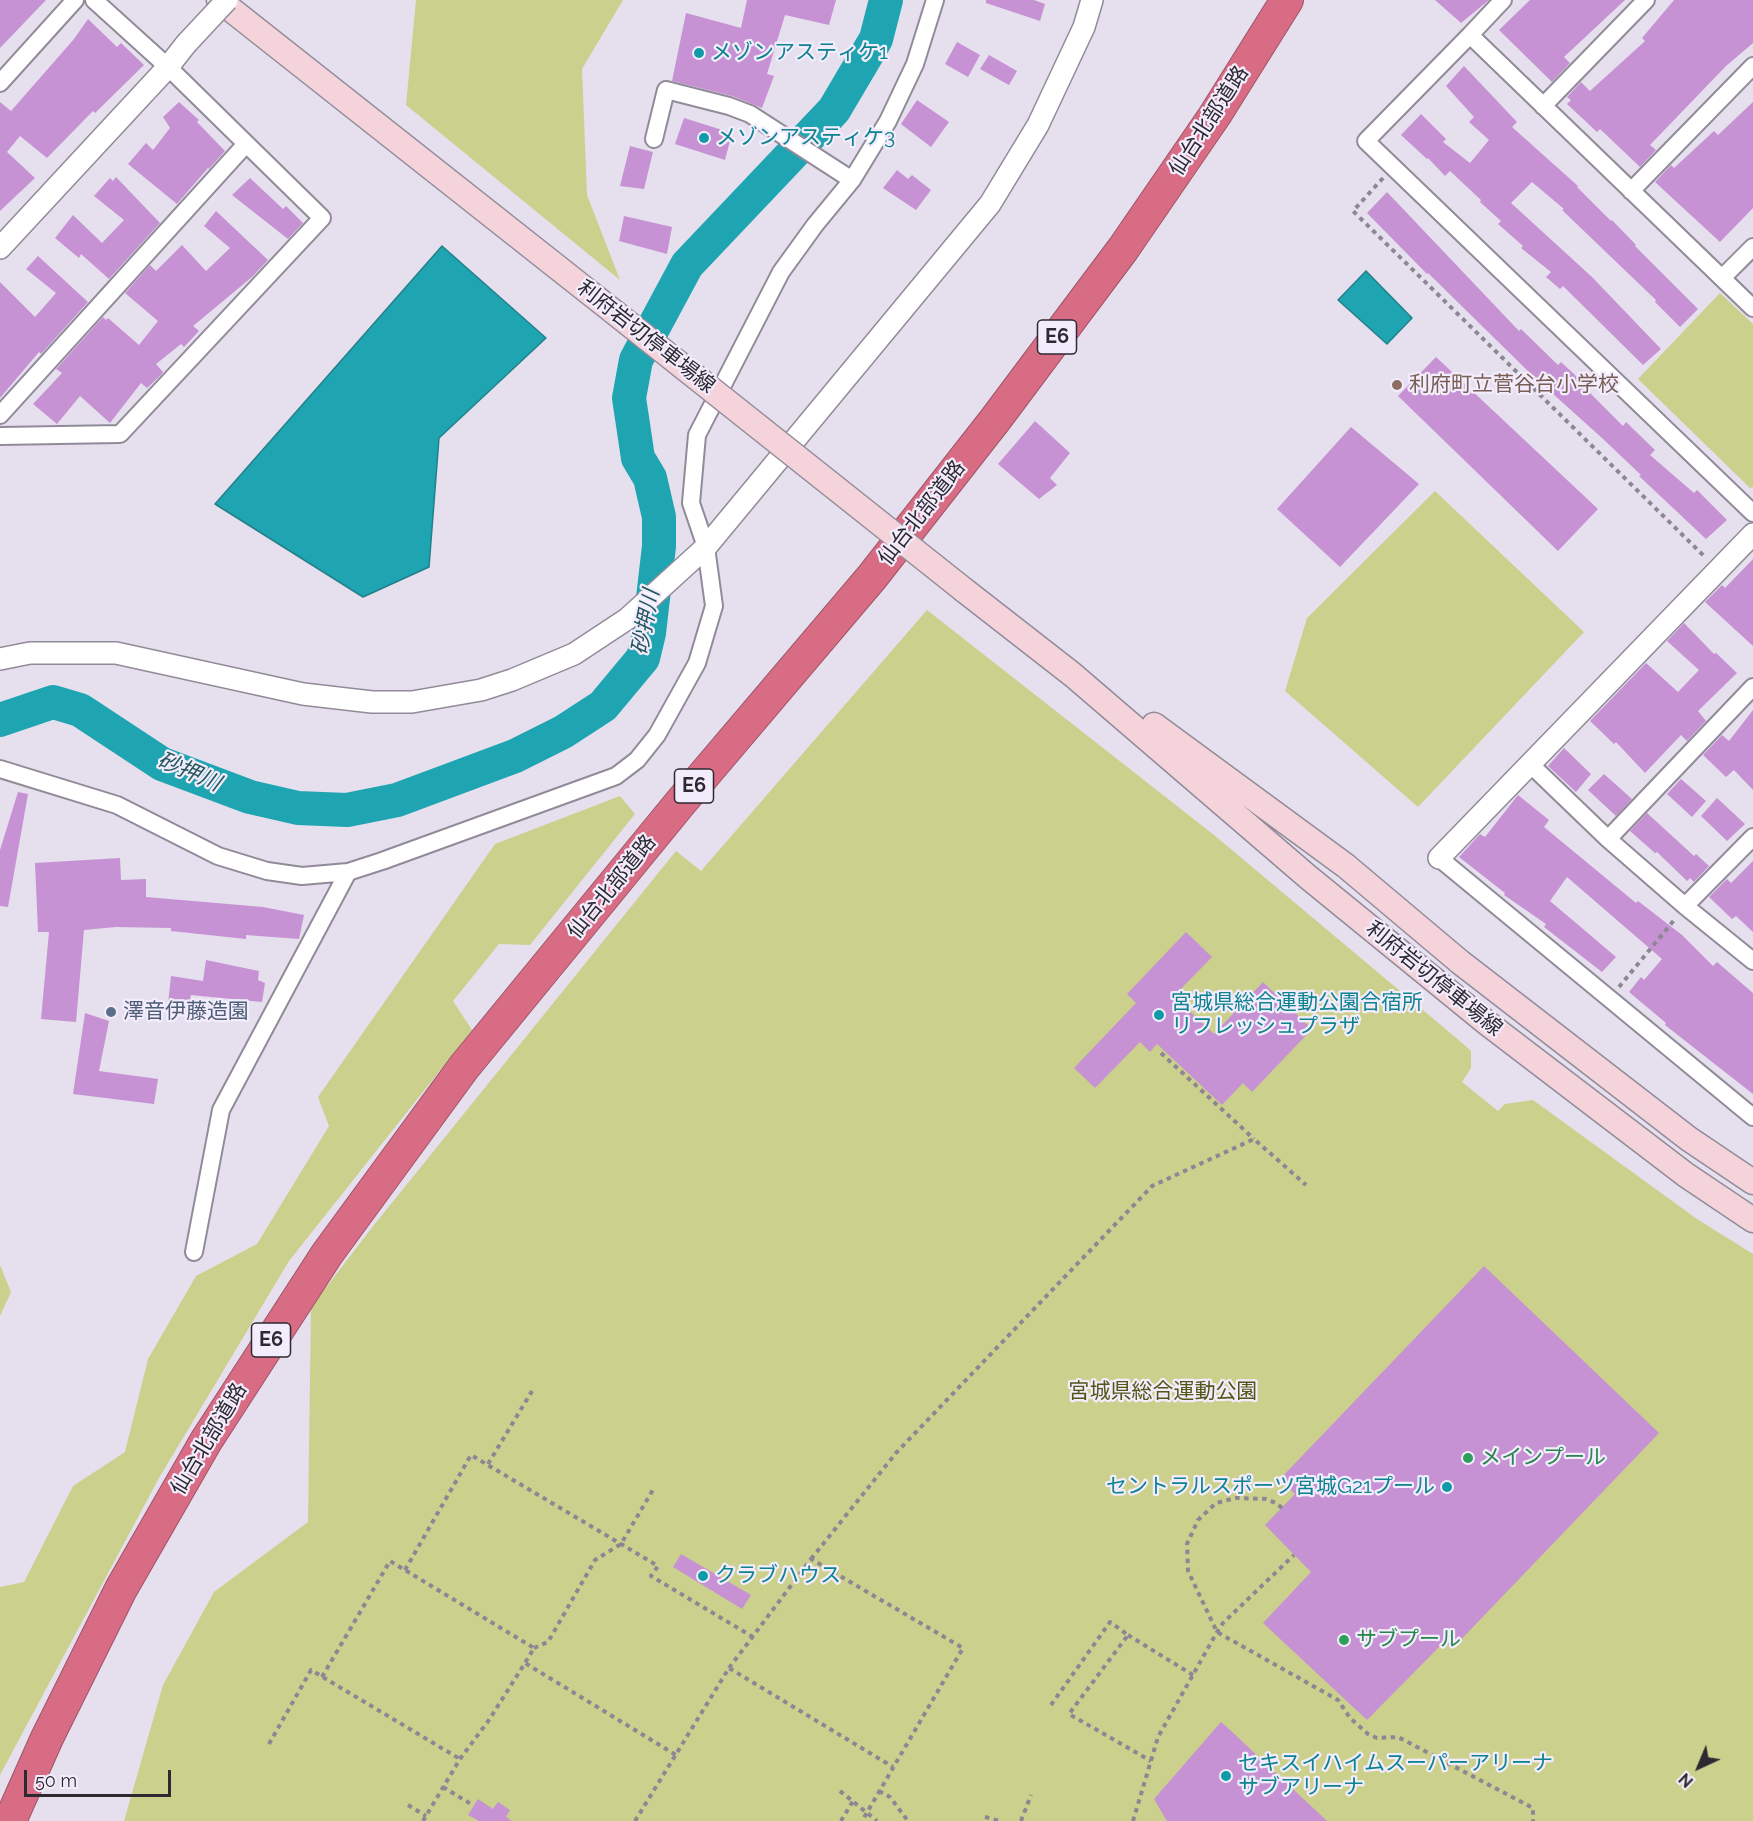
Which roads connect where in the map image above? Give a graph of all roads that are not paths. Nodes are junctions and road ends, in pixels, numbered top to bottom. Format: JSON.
{"nodes":[{"id":1,"x":75,"y":0,"type":"edge"},
{"id":2,"x":94,"y":0,"type":"edge"},
{"id":3,"x":219,"y":0,"type":"edge"},
{"id":4,"x":227,"y":0,"type":"edge"},
{"id":5,"x":935,"y":0,"type":"edge"},
{"id":6,"x":1092,"y":0,"type":"edge"},
{"id":7,"x":1287,"y":0,"type":"edge"},
{"id":8,"x":1503,"y":0,"type":"edge"},
{"id":9,"x":1646,"y":0,"type":"edge"},
{"id":10,"x":1470,"y":35,"type":"junction"},
{"id":11,"x":1753,"y":66,"type":"edge"},
{"id":12,"x":168,"y":67,"type":"junction"},
{"id":13,"x":0,"y":83,"type":"edge"},
{"id":14,"x":1543,"y":106,"type":"junction"},
{"id":15,"x":654,"y":139,"type":"dead end"},
{"id":16,"x":246,"y":144,"type":"junction"},
{"id":17,"x":852,"y":180,"type":"junction"},
{"id":18,"x":1631,"y":190,"type":"junction"},
{"id":19,"x":1753,"y":247,"type":"edge"},
{"id":20,"x":0,"y":248,"type":"edge"},
{"id":21,"x":1722,"y":278,"type":"junction"},
{"id":22,"x":1753,"y":308,"type":"edge"},
{"id":23,"x":0,"y":415,"type":"edge"},
{"id":24,"x":0,"y":436,"type":"edge"},
{"id":25,"x":1753,"y":513,"type":"edge"},
{"id":26,"x":1753,"y":534,"type":"edge"},
{"id":27,"x":706,"y":547,"type":"junction"},
{"id":28,"x":0,"y":660,"type":"edge"},
{"id":29,"x":1073,"y":675,"type":"junction"},
{"id":30,"x":1753,"y":687,"type":"edge"},
{"id":31,"x":1530,"y":764,"type":"junction"},
{"id":32,"x":3,"y":770,"type":"edge"},
{"id":33,"x":1753,"y":837,"type":"edge"},
{"id":34,"x":1608,"y":839,"type":"junction"},
{"id":35,"x":1439,"y":858,"type":"joint"},
{"id":36,"x":348,"y":872,"type":"junction"},
{"id":37,"x":1685,"y":906,"type":"junction"},
{"id":38,"x":1753,"y":961,"type":"edge"},
{"id":39,"x":1753,"y":1117,"type":"edge"},
{"id":40,"x":1753,"y":1182,"type":"edge"},
{"id":41,"x":1753,"y":1220,"type":"edge"},
{"id":42,"x":194,"y":1251,"type":"dead end"},
{"id":43,"x":14,"y":1812,"type":"edge"}],
"edges":[{"from":1,"to":13,"type":"street"},
{"from":2,"to":12,"type":"street"},
{"from":3,"to":29,"type":"main road","name":"利府岩切停車場線","bridge":true},
{"from":4,"to":12,"type":"street","bridge":true},
{"from":5,"to":17,"type":"street"},
{"from":6,"to":27,"type":"street"},
{"from":7,"to":43,"type":"highway","name":"仙台北部道路","number":"E6"},
{"from":8,"to":10,"type":"street"},
{"from":9,"to":14,"type":"street"},
{"from":10,"to":14,"type":"street"},
{"from":10,"to":25,"type":"street"},
{"from":11,"to":18,"type":"street"},
{"from":12,"to":16,"type":"street"},
{"from":12,"to":20,"type":"street"},
{"from":14,"to":18,"type":"street"},
{"from":15,"to":17,"type":"street"},
{"from":16,"to":23,"type":"street"},
{"from":16,"to":24,"type":"street"},
{"from":17,"to":27,"type":"street"},
{"from":18,"to":21,"type":"street"},
{"from":19,"to":21,"type":"street"},
{"from":21,"to":22,"type":"street"},
{"from":26,"to":31,"type":"street"},
{"from":27,"to":28,"type":"street"},
{"from":27,"to":36,"type":"street"},
{"from":29,"to":40,"type":"main road","name":"利府岩切停車場線"},
{"from":29,"to":41,"type":"main road","name":"利府岩切停車場線"},
{"from":30,"to":34,"type":"street"},
{"from":31,"to":34,"type":"street"},
{"from":31,"to":35,"type":"street"},
{"from":32,"to":36,"type":"street"},
{"from":33,"to":37,"type":"street"},
{"from":34,"to":37,"type":"street"},
{"from":35,"to":39,"type":"street"},
{"from":36,"to":42,"type":"street"},
{"from":37,"to":38,"type":"street"}]}
